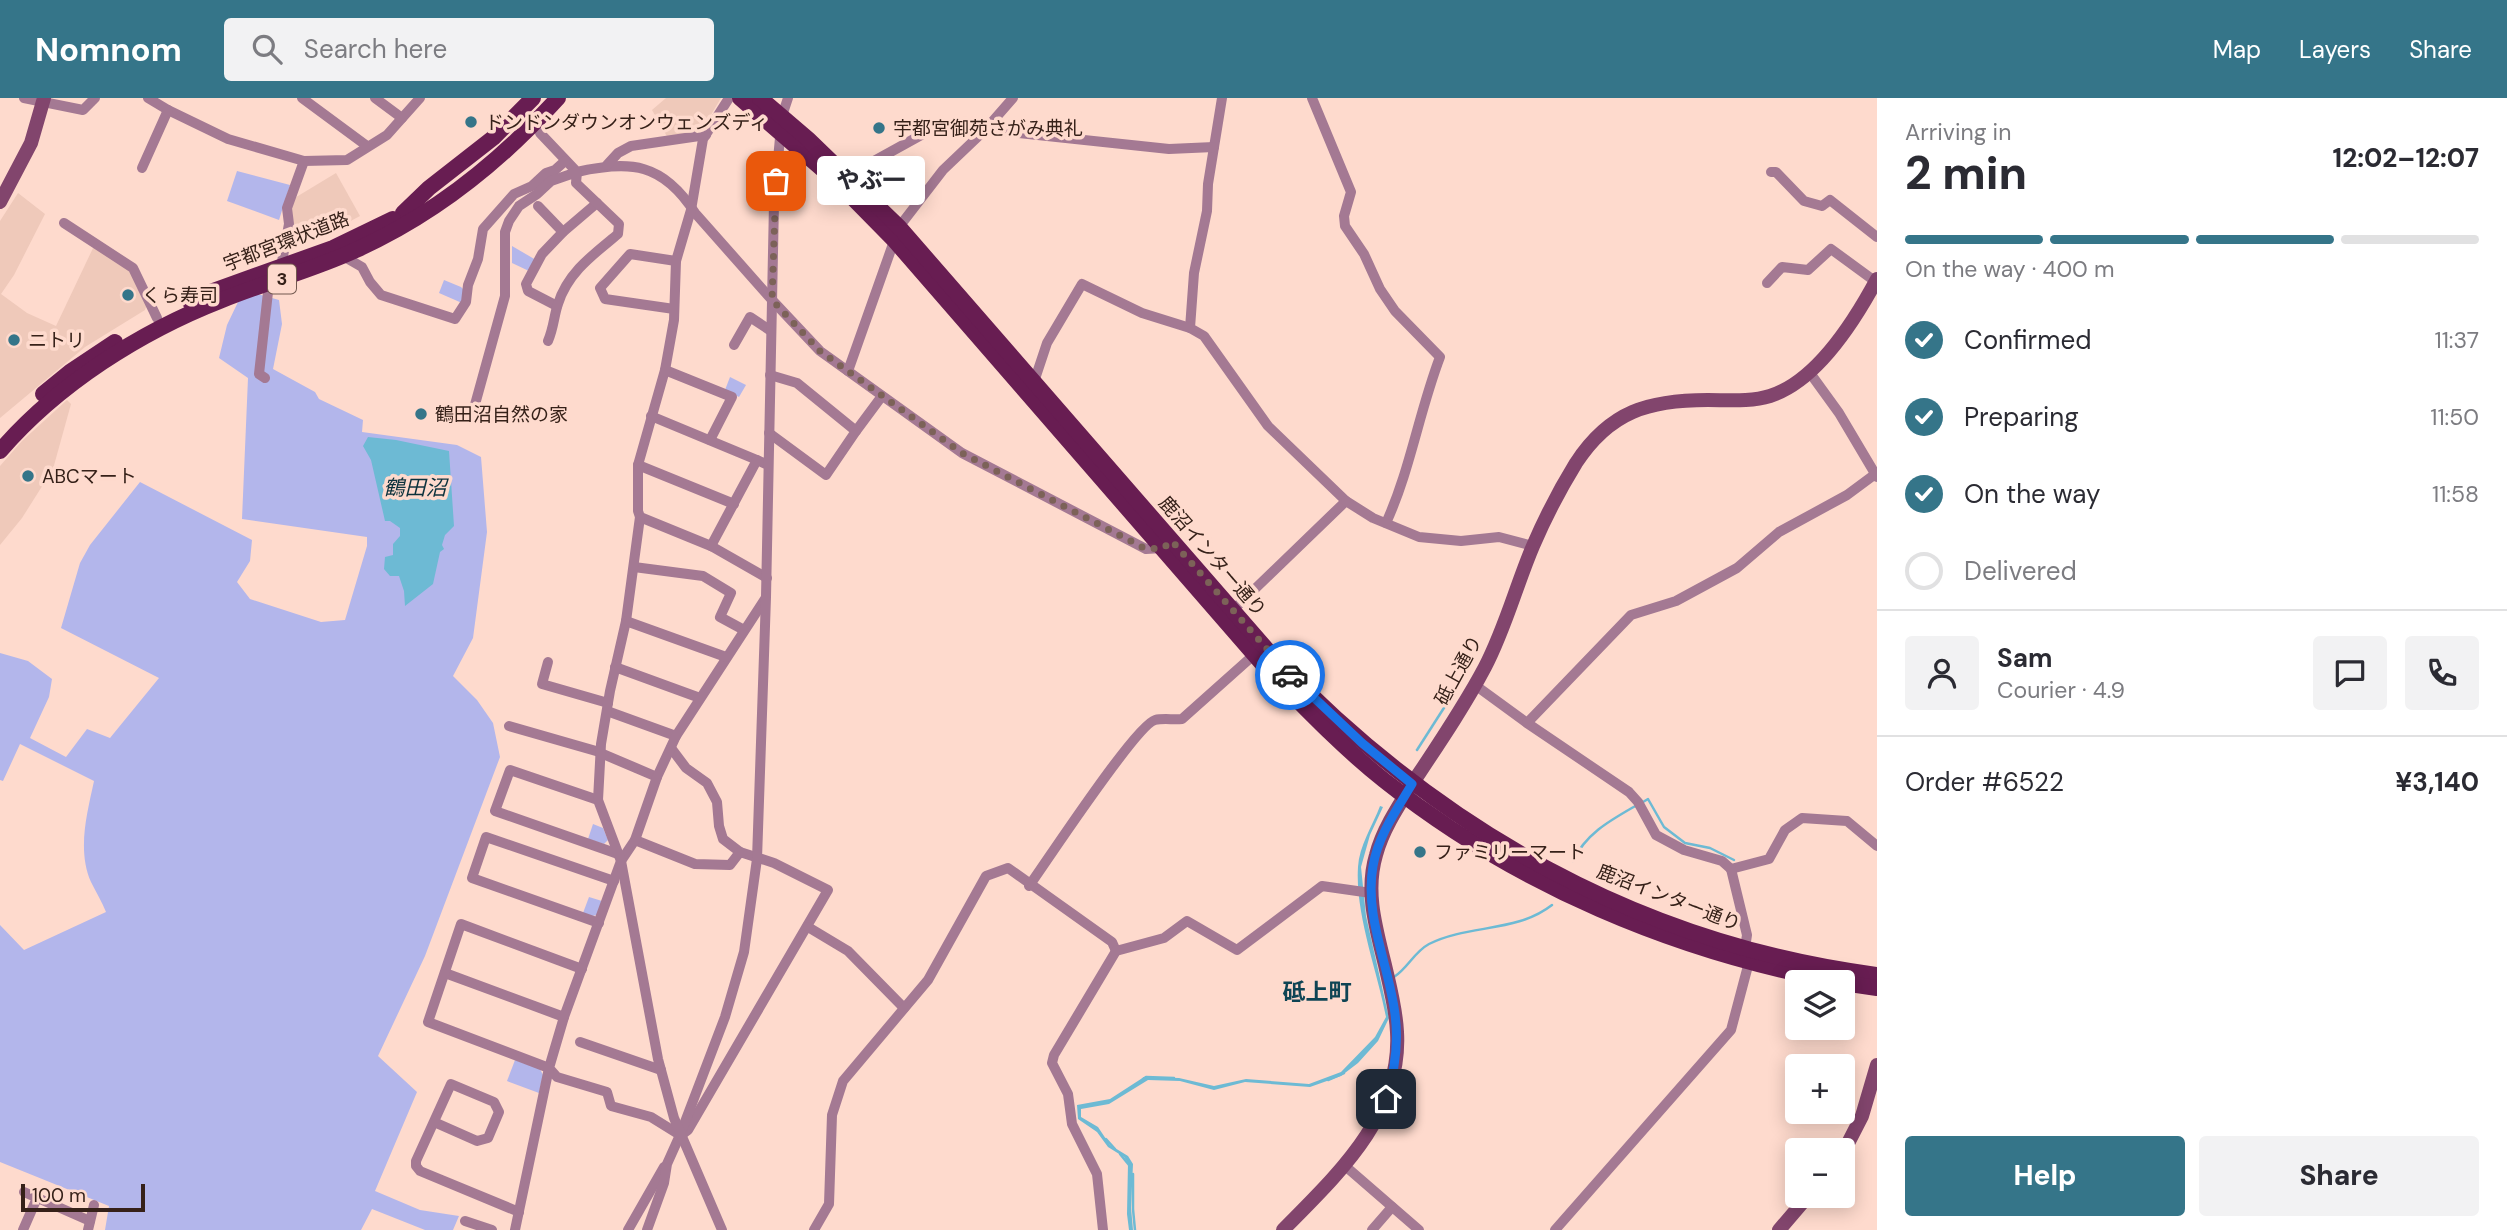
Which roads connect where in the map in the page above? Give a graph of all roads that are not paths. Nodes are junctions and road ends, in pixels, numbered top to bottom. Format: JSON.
{"nodes":[{"id":1,"x":24,"y":98,"type":"edge"},
{"id":2,"x":95,"y":98,"type":"edge"},
{"id":3,"x":148,"y":98,"type":"edge"},
{"id":4,"x":302,"y":98,"type":"edge"},
{"id":5,"x":375,"y":98,"type":"edge"},
{"id":6,"x":420,"y":98,"type":"edge"},
{"id":7,"x":533,"y":98,"type":"edge"},
{"id":8,"x":545,"y":98,"type":"edge"},
{"id":9,"x":558,"y":98,"type":"edge"},
{"id":10,"x":573,"y":98,"type":"edge"},
{"id":11,"x":729,"y":98,"type":"edge"},
{"id":12,"x":740,"y":98,"type":"edge"},
{"id":13,"x":760,"y":98,"type":"edge"},
{"id":14,"x":789,"y":98,"type":"edge"},
{"id":15,"x":1013,"y":98,"type":"edge"},
{"id":16,"x":1222,"y":98,"type":"edge"},
{"id":17,"x":1312,"y":98,"type":"edge"},
{"id":18,"x":44,"y":100,"type":"edge"},
{"id":19,"x":168,"y":110,"type":"junction"},
{"id":20,"x":402,"y":117,"type":"junction"},
{"id":21,"x":781,"y":123,"type":"junction"},
{"id":22,"x":985,"y":131,"type":"junction"},
{"id":23,"x":540,"y":133,"type":"junction"},
{"id":24,"x":706,"y":135,"type":"junction"},
{"id":25,"x":367,"y":146,"type":"junction"},
{"id":26,"x":1214,"y":147,"type":"junction"},
{"id":27,"x":304,"y":161,"type":"junction"},
{"id":28,"x":565,"y":161,"type":"junction"},
{"id":29,"x":607,"y":165,"type":"junction"},
{"id":30,"x":142,"y":168,"type":"dead end"},
{"id":31,"x":577,"y":172,"type":"junction"},
{"id":32,"x":1771,"y":172,"type":"dead end"},
{"id":33,"x":847,"y":176,"type":"junction"},
{"id":34,"x":0,"y":202,"type":"edge"},
{"id":35,"x":597,"y":202,"type":"junction"},
{"id":36,"x":538,"y":206,"type":"dead end"},
{"id":37,"x":691,"y":207,"type":"junction"},
{"id":38,"x":408,"y":216,"type":"junction"},
{"id":39,"x":64,"y":223,"type":"dead end"},
{"id":40,"x":563,"y":232,"type":"junction"},
{"id":41,"x":897,"y":234,"type":"junction"},
{"id":42,"x":1877,"y":237,"type":"edge"},
{"id":43,"x":343,"y":256,"type":"junction"},
{"id":44,"x":676,"y":261,"type":"junction"},
{"id":45,"x":281,"y":267,"type":"junction"},
{"id":46,"x":1876,"y":280,"type":"edge"},
{"id":47,"x":269,"y":283,"type":"junction"},
{"id":48,"x":1767,"y":283,"type":"dead end"},
{"id":49,"x":772,"y":300,"type":"junction"},
{"id":50,"x":557,"y":306,"type":"junction"},
{"id":51,"x":674,"y":309,"type":"junction"},
{"id":52,"x":158,"y":318,"type":"junction"},
{"id":53,"x":1190,"y":328,"type":"junction"},
{"id":54,"x":771,"y":331,"type":"junction"},
{"id":55,"x":548,"y":341,"type":"dead end"},
{"id":56,"x":734,"y":345,"type":"dead end"},
{"id":57,"x":665,"y":370,"type":"junction"},
{"id":58,"x":848,"y":371,"type":"junction"},
{"id":59,"x":1810,"y":373,"type":"junction"},
{"id":60,"x":770,"y":374,"type":"junction"},
{"id":61,"x":265,"y":378,"type":"dead end"},
{"id":62,"x":1031,"y":388,"type":"junction"},
{"id":63,"x":883,"y":396,"type":"junction"},
{"id":64,"x":651,"y":416,"type":"junction"},
{"id":65,"x":471,"y":419,"type":"dead end"},
{"id":66,"x":856,"y":432,"type":"junction"},
{"id":67,"x":769,"y":433,"type":"junction"},
{"id":68,"x":0,"y":434,"type":"edge"},
{"id":69,"x":710,"y":440,"type":"junction"},
{"id":70,"x":0,"y":451,"type":"edge"},
{"id":71,"x":757,"y":460,"type":"junction"},
{"id":72,"x":638,"y":465,"type":"junction"},
{"id":73,"x":768,"y":465,"type":"junction"},
{"id":74,"x":1876,"y":476,"type":"edge"},
{"id":75,"x":1346,"y":501,"type":"junction"},
{"id":76,"x":734,"y":504,"type":"junction"},
{"id":77,"x":640,"y":517,"type":"junction"},
{"id":78,"x":1386,"y":523,"type":"junction"},
{"id":79,"x":711,"y":545,"type":"junction"},
{"id":80,"x":1167,"y":545,"type":"junction"},
{"id":81,"x":1533,"y":545,"type":"junction"},
{"id":82,"x":634,"y":567,"type":"junction"},
{"id":83,"x":767,"y":578,"type":"junction"},
{"id":84,"x":766,"y":597,"type":"junction"},
{"id":85,"x":1232,"y":611,"type":"junction"},
{"id":86,"x":626,"y":621,"type":"junction"},
{"id":87,"x":744,"y":630,"type":"junction"},
{"id":88,"x":1259,"y":651,"type":"junction"},
{"id":89,"x":726,"y":657,"type":"junction"},
{"id":90,"x":548,"y":662,"type":"dead end"},
{"id":91,"x":615,"y":667,"type":"junction"},
{"id":92,"x":1475,"y":685,"type":"junction"},
{"id":93,"x":701,"y":698,"type":"junction"},
{"id":94,"x":608,"y":707,"type":"junction"},
{"id":95,"x":1527,"y":723,"type":"junction"},
{"id":96,"x":509,"y":726,"type":"dead end"},
{"id":97,"x":676,"y":736,"type":"junction"},
{"id":98,"x":671,"y":748,"type":"junction"},
{"id":99,"x":601,"y":755,"type":"junction"},
{"id":100,"x":656,"y":777,"type":"junction"},
{"id":101,"x":1409,"y":790,"type":"junction"},
{"id":102,"x":598,"y":800,"type":"junction"},
{"id":103,"x":635,"y":839,"type":"junction"},
{"id":104,"x":1877,"y":846,"type":"edge"},
{"id":105,"x":740,"y":852,"type":"junction"},
{"id":106,"x":620,"y":858,"type":"junction"},
{"id":107,"x":757,"y":859,"type":"junction"},
{"id":108,"x":1731,"y":869,"type":"junction"},
{"id":109,"x":614,"y":881,"type":"junction"},
{"id":110,"x":1030,"y":886,"type":"junction"},
{"id":111,"x":1371,"y":892,"type":"junction"},
{"id":112,"x":599,"y":923,"type":"junction"},
{"id":113,"x":807,"y":927,"type":"junction"},
{"id":114,"x":1116,"y":951,"type":"junction"},
{"id":115,"x":1747,"y":955,"type":"junction"},
{"id":116,"x":582,"y":969,"type":"junction"},
{"id":117,"x":1799,"y":970,"type":"edge"},
{"id":118,"x":444,"y":973,"type":"junction"},
{"id":119,"x":1877,"y":975,"type":"edge"},
{"id":120,"x":1855,"y":984,"type":"edge"},
{"id":121,"x":1877,"y":988,"type":"edge"},
{"id":122,"x":904,"y":1008,"type":"junction"},
{"id":123,"x":564,"y":1017,"type":"junction"},
{"id":124,"x":580,"y":1042,"type":"dead end"},
{"id":125,"x":1877,"y":1065,"type":"edge"},
{"id":126,"x":549,"y":1068,"type":"junction"},
{"id":127,"x":661,"y":1070,"type":"junction"},
{"id":128,"x":434,"y":1122,"type":"junction"},
{"id":129,"x":680,"y":1135,"type":"junction"},
{"id":130,"x":1850,"y":1138,"type":"edge"},
{"id":131,"x":667,"y":1164,"type":"junction"},
{"id":132,"x":1344,"y":1165,"type":"junction"},
{"id":133,"x":24,"y":1192,"type":"dead end"},
{"id":134,"x":37,"y":1198,"type":"junction"},
{"id":135,"x":94,"y":1205,"type":"dead end"},
{"id":136,"x":1392,"y":1207,"type":"junction"},
{"id":137,"x":1798,"y":1208,"type":"edge"},
{"id":138,"x":519,"y":1212,"type":"junction"},
{"id":139,"x":465,"y":1221,"type":"dead end"},
{"id":140,"x":89,"y":1226,"type":"edge"},
{"id":141,"x":23,"y":1230,"type":"edge"},
{"id":142,"x":492,"y":1230,"type":"edge"},
{"id":143,"x":514,"y":1230,"type":"edge"},
{"id":144,"x":628,"y":1230,"type":"edge"},
{"id":145,"x":646,"y":1230,"type":"edge"},
{"id":146,"x":722,"y":1230,"type":"edge"},
{"id":147,"x":814,"y":1230,"type":"edge"},
{"id":148,"x":1102,"y":1230,"type":"edge"},
{"id":149,"x":1283,"y":1230,"type":"edge"},
{"id":150,"x":1372,"y":1230,"type":"edge"},
{"id":151,"x":1419,"y":1230,"type":"edge"},
{"id":152,"x":1555,"y":1230,"type":"edge"},
{"id":153,"x":1779,"y":1230,"type":"edge"}],
"edges":[{"from":1,"to":18,"type":"street"},
{"from":2,"to":18,"type":"street"},
{"from":3,"to":19,"type":"street"},
{"from":4,"to":25,"type":"street"},
{"from":5,"to":20,"type":"street"},
{"from":6,"to":20,"type":"street"},
{"from":7,"to":38,"type":"main road","number":"3"},
{"from":8,"to":38,"type":"main road","name":"宇都宮環状道路","number":"3"},
{"from":9,"to":38,"type":"main road","name":"宇都宮環状道路","number":"3"},
{"from":10,"to":23,"type":"main road","number":"3"},
{"from":11,"to":24,"type":"street"},
{"from":12,"to":21,"type":"main road","name":"鹿沼インター通り"},
{"from":13,"to":21,"type":"main road","name":"鹿沼インター通り"},
{"from":14,"to":21,"type":"street"},
{"from":15,"to":22,"type":"street"},
{"from":16,"to":26,"type":"street"},
{"from":17,"to":78,"type":"street"},
{"from":18,"to":34,"type":"street"},
{"from":19,"to":27,"type":"street"},
{"from":19,"to":30,"type":"street"},
{"from":20,"to":25,"type":"street"},
{"from":21,"to":33,"type":"main road","name":"鹿沼インター通り"},
{"from":21,"to":41,"type":"main road","name":"鹿沼インター通り"},
{"from":21,"to":49,"type":"street"},
{"from":22,"to":26,"type":"street"},
{"from":22,"to":33,"type":"street"},
{"from":22,"to":41,"type":"street"},
{"from":23,"to":28,"type":"street"},
{"from":23,"to":38,"type":"main road","number":"3"},
{"from":24,"to":29,"type":"street"},
{"from":24,"to":37,"type":"street"},
{"from":25,"to":27,"type":"street"},
{"from":26,"to":53,"type":"street"},
{"from":27,"to":45,"type":"street"},
{"from":28,"to":31,"type":"street"},
{"from":28,"to":43,"type":"street"},
{"from":29,"to":31,"type":"street"},
{"from":29,"to":37,"type":"street"},
{"from":31,"to":35,"type":"street"},
{"from":31,"to":65,"type":"street"},
{"from":32,"to":42,"type":"street"},
{"from":33,"to":41,"type":"main road","name":"鹿沼インター通り"},
{"from":35,"to":40,"type":"street"},
{"from":35,"to":50,"type":"street"},
{"from":36,"to":40,"type":"street"},
{"from":37,"to":44,"type":"street"},
{"from":37,"to":49,"type":"street"},
{"from":38,"to":43,"type":"main road","name":"宇都宮環状道路","number":"3"},
{"from":38,"to":45,"type":"main road","name":"宇都宮環状道路","number":"3"},
{"from":39,"to":52,"type":"street"},
{"from":40,"to":50,"type":"street"},
{"from":41,"to":58,"type":"street"},
{"from":41,"to":62,"type":"main road","name":"鹿沼インター通り"},
{"from":43,"to":47,"type":"main road","name":"宇都宮環状道路","number":"3"},
{"from":44,"to":51,"type":"street"},
{"from":44,"to":51,"type":"street"},
{"from":45,"to":52,"type":"main road","name":"宇都宮環状道路","number":"3"},
{"from":46,"to":48,"type":"street"},
{"from":46,"to":59,"type":"street","name":"砥上通り"},
{"from":47,"to":61,"type":"street"},
{"from":47,"to":70,"type":"main road","name":"宇都宮環状道路","number":"3"},
{"from":49,"to":54,"type":"street"},
{"from":49,"to":58,"type":"street"},
{"from":50,"to":55,"type":"street"},
{"from":51,"to":57,"type":"street"},
{"from":52,"to":68,"type":"main road","name":"宇都宮環状道路","number":"3"},
{"from":53,"to":62,"type":"street"},
{"from":53,"to":75,"type":"street"},
{"from":54,"to":56,"type":"street"},
{"from":54,"to":60,"type":"street"},
{"from":57,"to":64,"type":"street"},
{"from":57,"to":69,"type":"street"},
{"from":58,"to":63,"type":"street"},
{"from":59,"to":74,"type":"street"},
{"from":59,"to":81,"type":"street","name":"砥上通り"},
{"from":60,"to":66,"type":"street"},
{"from":60,"to":67,"type":"street"},
{"from":62,"to":80,"type":"main road","name":"鹿沼インター通り"},
{"from":63,"to":66,"type":"street"},
{"from":63,"to":80,"type":"street"},
{"from":64,"to":69,"type":"street"},
{"from":64,"to":72,"type":"street"},
{"from":66,"to":67,"type":"street"},
{"from":67,"to":73,"type":"street"},
{"from":69,"to":71,"type":"street"},
{"from":71,"to":73,"type":"street"},
{"from":71,"to":76,"type":"street"},
{"from":72,"to":76,"type":"street"},
{"from":72,"to":77,"type":"street"},
{"from":73,"to":83,"type":"street"},
{"from":74,"to":95,"type":"street"},
{"from":75,"to":78,"type":"street"},
{"from":75,"to":85,"type":"street"},
{"from":76,"to":79,"type":"street"},
{"from":77,"to":79,"type":"street"},
{"from":77,"to":82,"type":"street"},
{"from":78,"to":81,"type":"street"},
{"from":79,"to":83,"type":"street"},
{"from":80,"to":85,"type":"main road","name":"鹿沼インター通り"},
{"from":80,"to":88,"type":"main road","name":"鹿沼インター通り"},
{"from":81,"to":92,"type":"street","name":"砥上通り"},
{"from":82,"to":86,"type":"street"},
{"from":82,"to":87,"type":"street"},
{"from":83,"to":84,"type":"street"},
{"from":84,"to":87,"type":"street"},
{"from":84,"to":107,"type":"street"},
{"from":85,"to":88,"type":"main road","name":"鹿沼インター通り"},
{"from":86,"to":89,"type":"street"},
{"from":86,"to":91,"type":"street"},
{"from":87,"to":89,"type":"street"},
{"from":88,"to":101,"type":"main road","name":"鹿沼インター通り"},
{"from":88,"to":110,"type":"street"},
{"from":89,"to":93,"type":"street"},
{"from":90,"to":94,"type":"street"},
{"from":91,"to":93,"type":"street"},
{"from":91,"to":94,"type":"street"},
{"from":92,"to":95,"type":"street"},
{"from":92,"to":101,"type":"street","name":"砥上通り"},
{"from":93,"to":97,"type":"street"},
{"from":94,"to":97,"type":"street"},
{"from":94,"to":99,"type":"street"},
{"from":95,"to":108,"type":"street"},
{"from":96,"to":99,"type":"street"},
{"from":97,"to":98,"type":"street"},
{"from":98,"to":100,"type":"street"},
{"from":98,"to":105,"type":"street"},
{"from":99,"to":100,"type":"street"},
{"from":99,"to":102,"type":"street"},
{"from":100,"to":103,"type":"street"},
{"from":101,"to":111,"type":"street","name":"砥上通り"},
{"from":101,"to":115,"type":"main road","name":"鹿沼インター通り"},
{"from":102,"to":106,"type":"street"},
{"from":102,"to":106,"type":"street"},
{"from":103,"to":105,"type":"street"},
{"from":103,"to":106,"type":"street"},
{"from":104,"to":108,"type":"street"},
{"from":105,"to":107,"type":"street"},
{"from":106,"to":109,"type":"street"},
{"from":106,"to":127,"type":"street"},
{"from":107,"to":113,"type":"street"},
{"from":107,"to":129,"type":"street"},
{"from":108,"to":115,"type":"street"},
{"from":109,"to":112,"type":"street"},
{"from":109,"to":112,"type":"street"},
{"from":110,"to":114,"type":"street"},
{"from":110,"to":122,"type":"street"},
{"from":111,"to":114,"type":"street"},
{"from":111,"to":132,"type":"street","name":"砥上通り"},
{"from":112,"to":116,"type":"street"},
{"from":113,"to":122,"type":"street"},
{"from":113,"to":129,"type":"street"},
{"from":114,"to":148,"type":"street"},
{"from":115,"to":117,"type":"main road","name":"鹿沼インター通り"},
{"from":115,"to":119,"type":"main road","name":"鹿沼インター通り"},
{"from":115,"to":152,"type":"street"},
{"from":116,"to":118,"type":"street"},
{"from":116,"to":123,"type":"street"},
{"from":118,"to":123,"type":"street"},
{"from":118,"to":126,"type":"street"},
{"from":120,"to":121,"type":"main road","name":"鹿沼インター通り"},
{"from":122,"to":147,"type":"street"},
{"from":123,"to":126,"type":"street"},
{"from":124,"to":127,"type":"street"},
{"from":125,"to":130,"type":"street"},
{"from":126,"to":129,"type":"street"},
{"from":126,"to":138,"type":"street"},
{"from":127,"to":129,"type":"street"},
{"from":128,"to":128,"type":"street"},
{"from":128,"to":138,"type":"street"},
{"from":129,"to":131,"type":"street"},
{"from":129,"to":146,"type":"street"},
{"from":131,"to":144,"type":"street"},
{"from":131,"to":145,"type":"street"},
{"from":132,"to":136,"type":"street"},
{"from":132,"to":149,"type":"street","name":"砥上通り"},
{"from":133,"to":134,"type":"street"},
{"from":134,"to":140,"type":"street"},
{"from":134,"to":141,"type":"street"},
{"from":135,"to":140,"type":"street"},
{"from":136,"to":150,"type":"street"},
{"from":136,"to":151,"type":"street"},
{"from":137,"to":153,"type":"street"},
{"from":138,"to":143,"type":"street"},
{"from":139,"to":142,"type":"street"}]}
